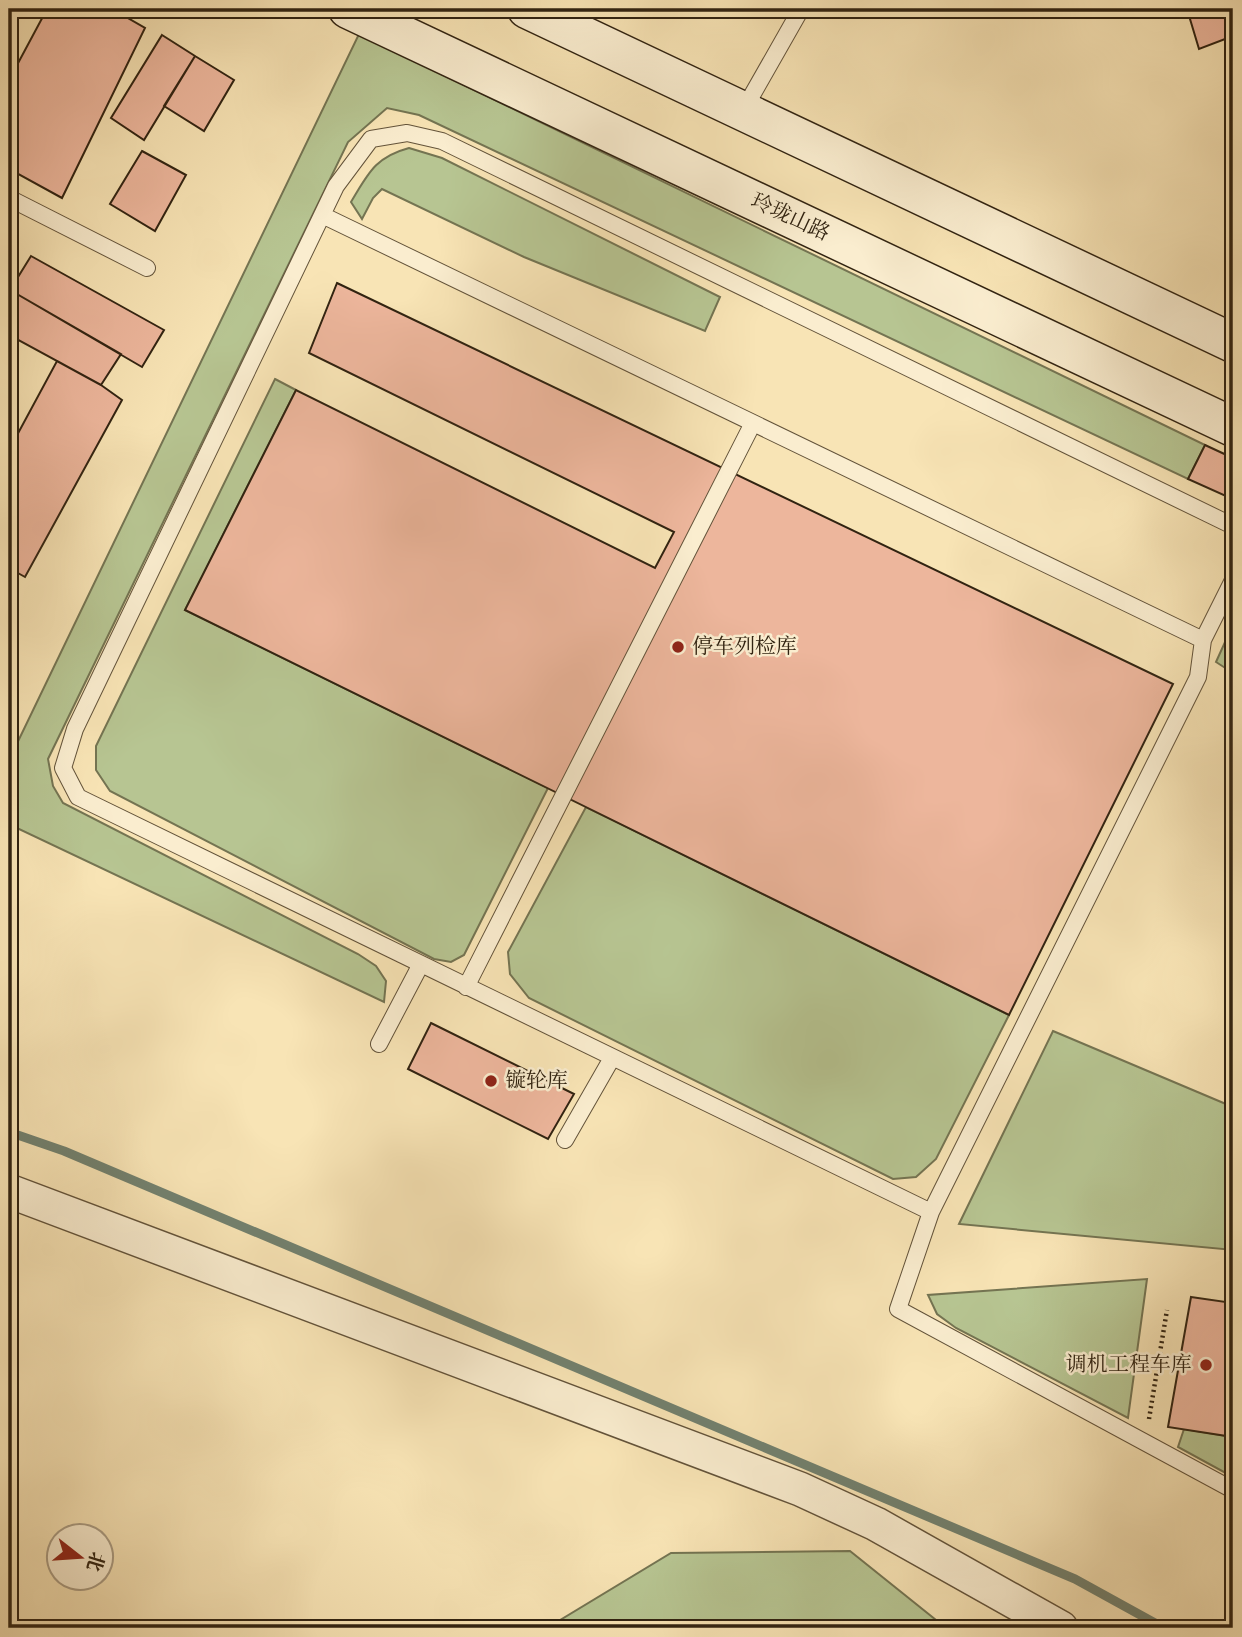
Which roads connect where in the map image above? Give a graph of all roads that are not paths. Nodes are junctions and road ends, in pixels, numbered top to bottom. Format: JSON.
{"nodes":[{"id":1,"x":348,"y":9,"type":"edge"},
{"id":2,"x":527,"y":9,"type":"edge"},
{"id":3,"x":801,"y":9,"type":"edge"},
{"id":4,"x":743,"y":111,"type":"junction"},
{"id":5,"x":9,"y":198,"type":"edge"},
{"id":6,"x":322,"y":215,"type":"junction"},
{"id":7,"x":147,"y":268,"type":"dead end"},
{"id":8,"x":1233,"y":343,"type":"edge"},
{"id":9,"x":753,"y":423,"type":"junction"},
{"id":10,"x":1233,"y":427,"type":"edge"},
{"id":11,"x":1233,"y":526,"type":"edge"},
{"id":12,"x":1233,"y":580,"type":"edge"},
{"id":13,"x":1203,"y":640,"type":"junction"},
{"id":14,"x":421,"y":964,"type":"junction"},
{"id":15,"x":466,"y":987,"type":"junction"},
{"id":16,"x":379,"y":1044,"type":"dead end"},
{"id":17,"x":612,"y":1058,"type":"junction"},
{"id":18,"x":565,"y":1140,"type":"dead end"},
{"id":19,"x":9,"y":1191,"type":"edge"},
{"id":20,"x":931,"y":1212,"type":"junction"},
{"id":21,"x":1233,"y":1490,"type":"edge"},
{"id":22,"x":1061,"y":1628,"type":"edge"}],
"edges":[{"from":1,"to":10,"type":"main road","name":"玲珑山路"},
{"from":2,"to":4,"type":"main road"},
{"from":3,"to":4,"type":"lane"},
{"from":4,"to":8,"type":"main road"},
{"from":5,"to":7,"type":"lane"},
{"from":6,"to":9,"type":"lane"},
{"from":6,"to":11,"type":"lane"},
{"from":6,"to":14,"type":"lane"},
{"from":9,"to":13,"type":"lane"},
{"from":9,"to":15,"type":"lane"},
{"from":12,"to":13,"type":"lane"},
{"from":13,"to":20,"type":"lane"},
{"from":14,"to":15,"type":"lane"},
{"from":14,"to":16,"type":"lane"},
{"from":15,"to":17,"type":"lane"},
{"from":17,"to":18,"type":"lane"},
{"from":17,"to":20,"type":"lane"},
{"from":19,"to":22,"type":"street"},
{"from":20,"to":21,"type":"lane"}]}
